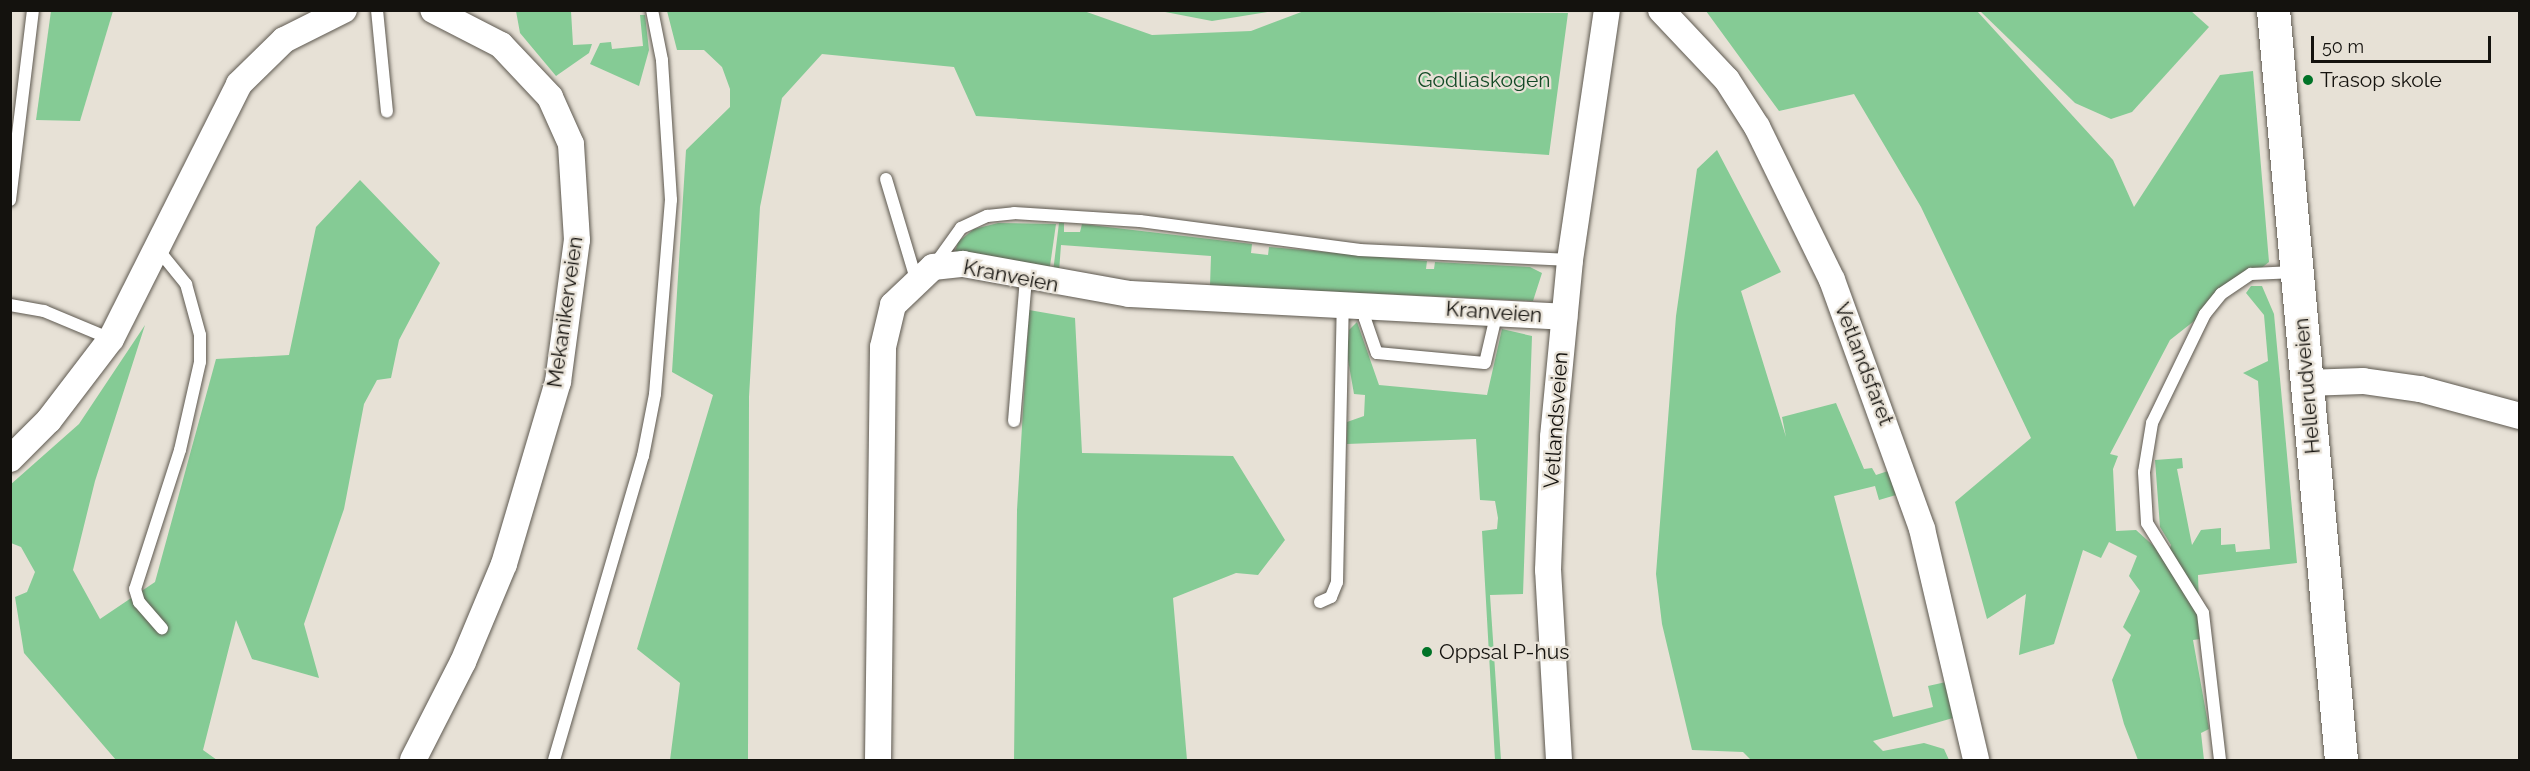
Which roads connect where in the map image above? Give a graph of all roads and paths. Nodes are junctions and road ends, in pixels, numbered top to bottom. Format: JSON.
{"nodes":[{"id":1,"x":33,"y":10,"type":"edge"},
{"id":2,"x":344,"y":10,"type":"edge"},
{"id":3,"x":377,"y":10,"type":"edge"},
{"id":4,"x":433,"y":10,"type":"edge"},
{"id":5,"x":652,"y":10,"type":"edge"},
{"id":6,"x":1661,"y":10,"type":"edge"},
{"id":7,"x":2272,"y":10,"type":"edge"},
{"id":8,"x":1611,"y":15,"type":"edge"},
{"id":9,"x":387,"y":112,"type":"dead end"},
{"id":10,"x":886,"y":179,"type":"dead end"},
{"id":11,"x":10,"y":200,"type":"edge"},
{"id":12,"x":156,"y":248,"type":"junction"},
{"id":13,"x":1570,"y":260,"type":"junction"},
{"id":14,"x":2296,"y":272,"type":"junction"},
{"id":15,"x":925,"y":273,"type":"junction"},
{"id":16,"x":1026,"y":279,"type":"junction"},
{"id":17,"x":1355,"y":304,"type":"junction"},
{"id":18,"x":10,"y":305,"type":"edge"},
{"id":19,"x":1497,"y":311,"type":"junction"},
{"id":20,"x":1564,"y":317,"type":"junction"},
{"id":21,"x":111,"y":339,"type":"junction"},
{"id":22,"x":2306,"y":383,"type":"junction"},
{"id":23,"x":2520,"y":416,"type":"edge"},
{"id":24,"x":1014,"y":421,"type":"dead end"},
{"id":25,"x":10,"y":459,"type":"edge"},
{"id":26,"x":1320,"y":602,"type":"dead end"},
{"id":27,"x":162,"y":628,"type":"dead end"},
{"id":28,"x":413,"y":760,"type":"edge"},
{"id":29,"x":554,"y":760,"type":"edge"},
{"id":30,"x":878,"y":760,"type":"edge"},
{"id":31,"x":1559,"y":760,"type":"edge"},
{"id":32,"x":1976,"y":760,"type":"edge"},
{"id":33,"x":2220,"y":760,"type":"edge"},
{"id":34,"x":2341,"y":760,"type":"edge"}],
"edges":[{"from":1,"to":11,"type":"lane"},
{"from":2,"to":12,"type":"street"},
{"from":3,"to":9,"type":"lane"},
{"from":4,"to":28,"type":"street","name":"Mekanikerveien"},
{"from":5,"to":29,"type":"lane"},
{"from":6,"to":32,"type":"street","name":"Vetlandsfaret"},
{"from":7,"to":14,"type":"main road","name":"Hellerudveien"},
{"from":8,"to":13,"type":"street","name":"Vetlandsveien"},
{"from":10,"to":15,"type":"lane"},
{"from":12,"to":21,"type":"street"},
{"from":12,"to":27,"type":"lane"},
{"from":13,"to":15,"type":"lane"},
{"from":13,"to":20,"type":"street","name":"Vetlandsveien"},
{"from":14,"to":22,"type":"main road","name":"Hellerudveien"},
{"from":14,"to":33,"type":"lane"},
{"from":15,"to":16,"type":"street","name":"Kranveien"},
{"from":15,"to":30,"type":"street"},
{"from":16,"to":17,"type":"street","name":"Kranveien"},
{"from":16,"to":24,"type":"lane"},
{"from":17,"to":19,"type":"street","name":"Kranveien"},
{"from":17,"to":19,"type":"lane"},
{"from":17,"to":26,"type":"lane"},
{"from":18,"to":21,"type":"lane"},
{"from":19,"to":20,"type":"street","name":"Kranveien"},
{"from":20,"to":31,"type":"street","name":"Vetlandsveien"},
{"from":21,"to":25,"type":"street"},
{"from":22,"to":23,"type":"street"},
{"from":22,"to":34,"type":"main road","name":"Hellerudveien"}]}
